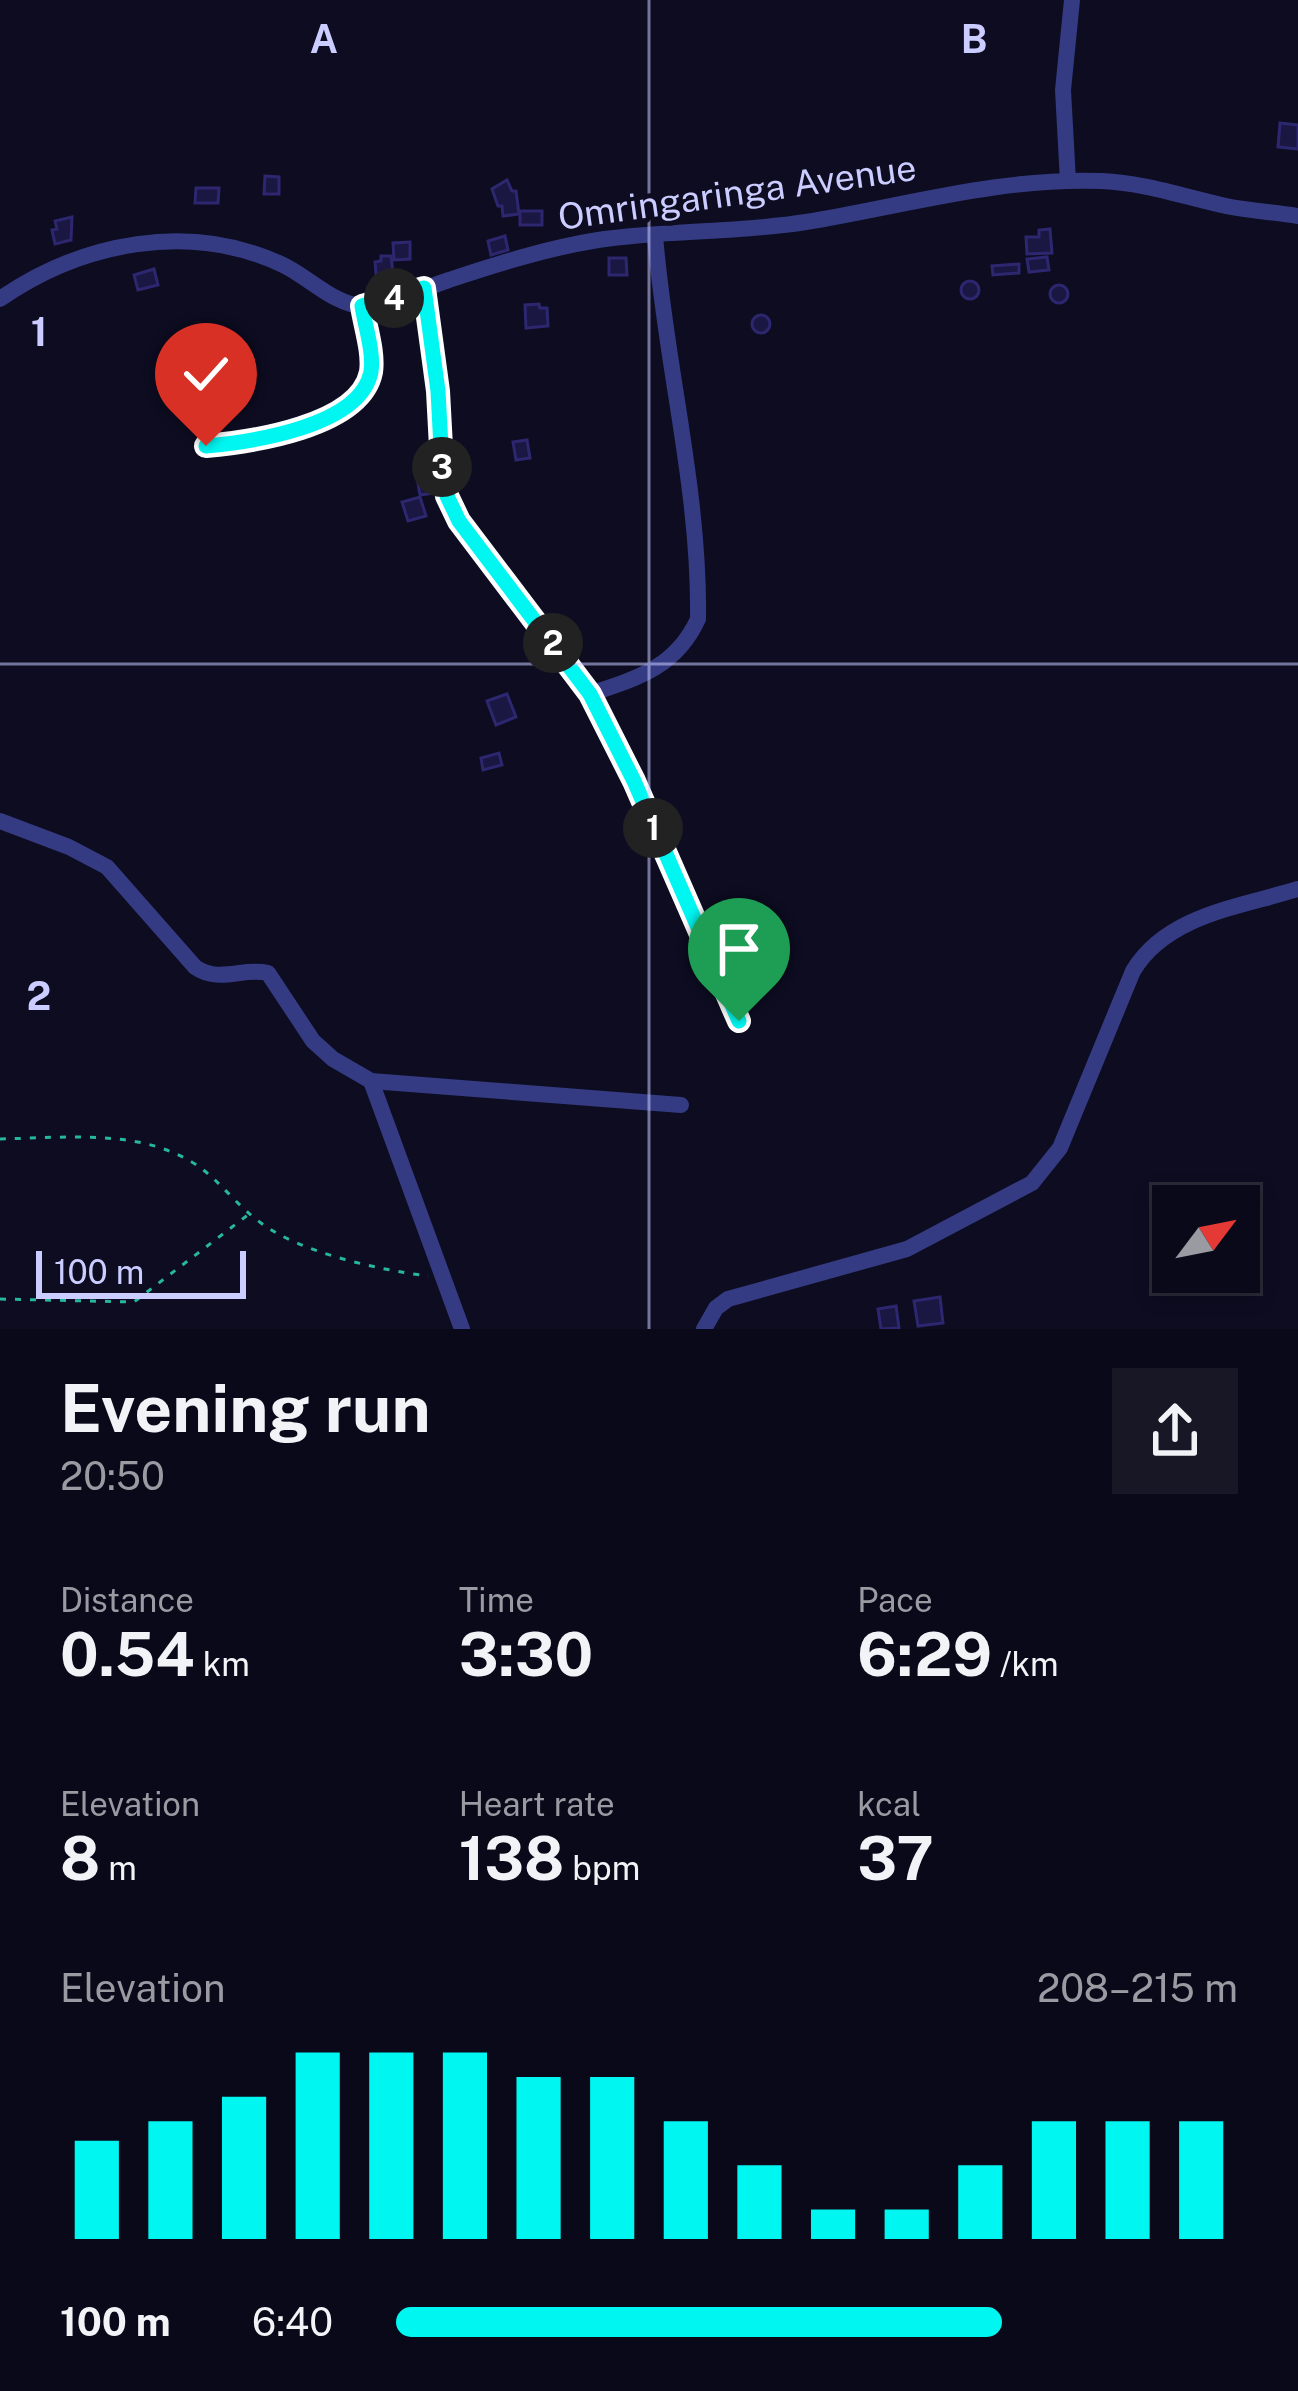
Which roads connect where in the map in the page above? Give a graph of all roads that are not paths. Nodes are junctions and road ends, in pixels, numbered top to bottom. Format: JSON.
{"nodes":[{"id":1,"x":1072,"y":0,"type":"edge"},
{"id":2,"x":1068,"y":181,"type":"junction"},
{"id":3,"x":1298,"y":216,"type":"edge"},
{"id":4,"x":655,"y":235,"type":"junction"},
{"id":5,"x":424,"y":288,"type":"junction"},
{"id":6,"x":0,"y":299,"type":"edge"},
{"id":7,"x":362,"y":306,"type":"junction"},
{"id":8,"x":206,"y":446,"type":"dead end"},
{"id":9,"x":590,"y":694,"type":"junction"},
{"id":10,"x":0,"y":821,"type":"edge"},
{"id":11,"x":1298,"y":890,"type":"edge"},
{"id":12,"x":739,"y":1021,"type":"dead end"},
{"id":13,"x":371,"y":1081,"type":"junction"},
{"id":14,"x":680,"y":1105,"type":"dead end"},
{"id":15,"x":461,"y":1329,"type":"edge"},
{"id":16,"x":704,"y":1329,"type":"edge"}],
"edges":[{"from":1,"to":2,"type":"street"},
{"from":2,"to":3,"type":"street","name":"Omringaringa Avenue"},
{"from":2,"to":4,"type":"street","name":"Omringaringa Avenue"},
{"from":4,"to":5,"type":"street","name":"Omringaringa Avenue"},
{"from":4,"to":9,"type":"street"},
{"from":5,"to":7,"type":"street","name":"Omringaringa Avenue"},
{"from":5,"to":9,"type":"street"},
{"from":6,"to":7,"type":"street"},
{"from":7,"to":8,"type":"street"},
{"from":9,"to":12,"type":"street"},
{"from":10,"to":13,"type":"street"},
{"from":11,"to":16,"type":"street"},
{"from":13,"to":14,"type":"street"},
{"from":13,"to":15,"type":"street"}]}
